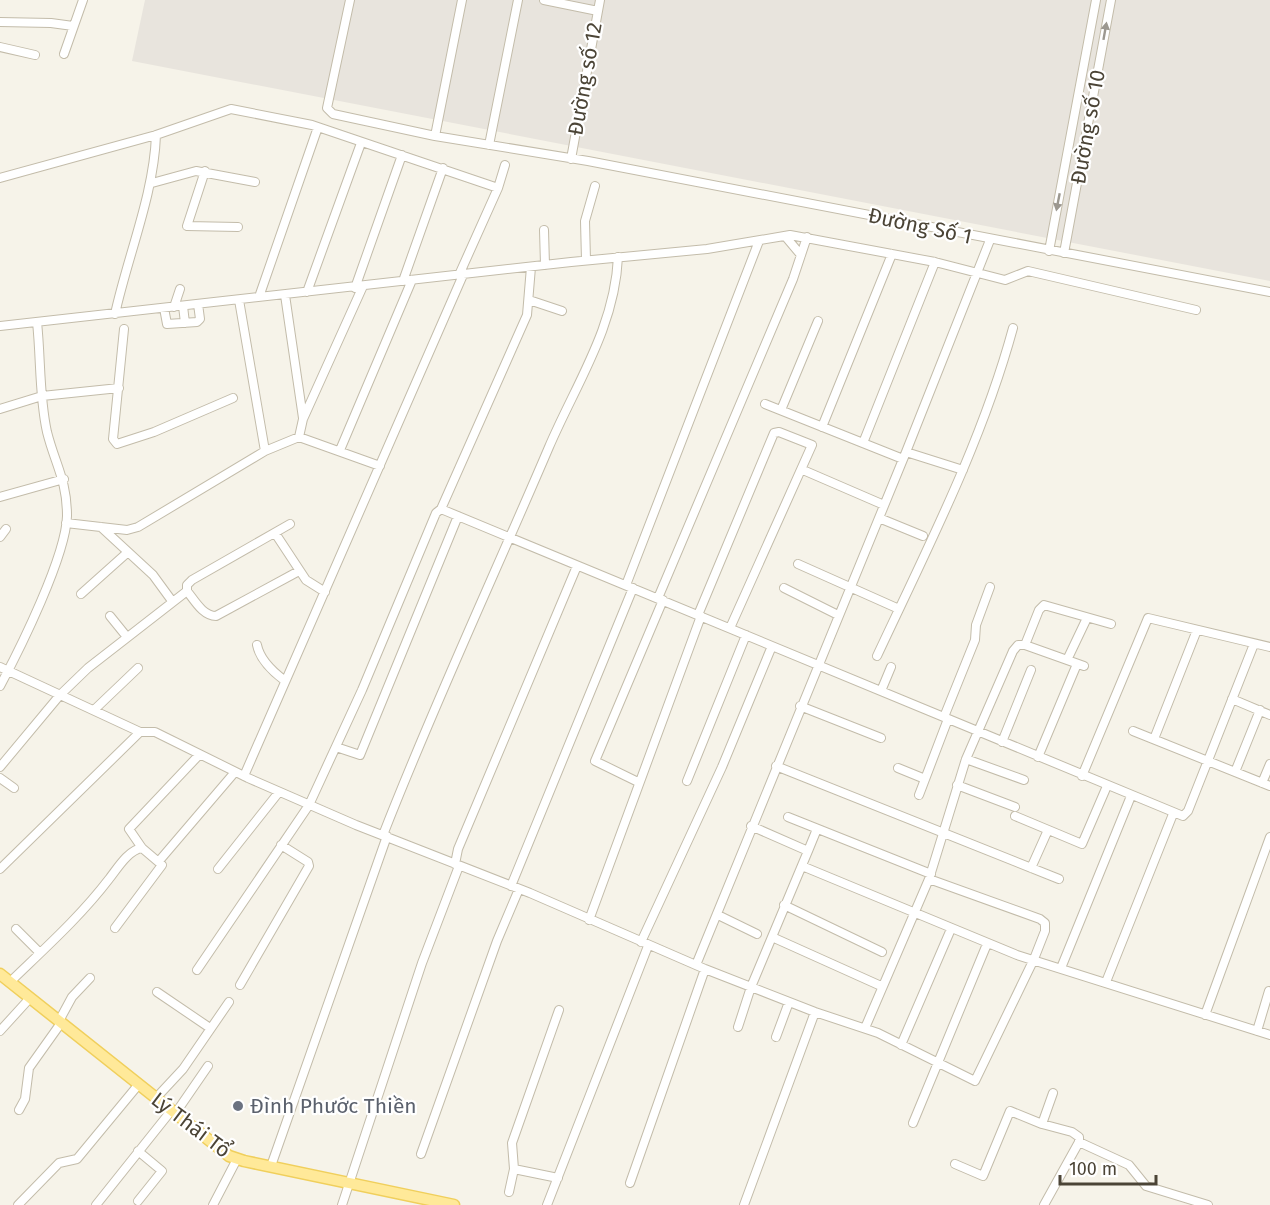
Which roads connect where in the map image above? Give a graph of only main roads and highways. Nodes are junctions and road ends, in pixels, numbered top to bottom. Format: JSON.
{"nodes":[{"id":1,"x":0,"y":974,"type":"edge"},
{"id":2,"x":454,"y":1205,"type":"edge"}],
"edges":[{"from":1,"to":2,"type":"main road","name":"Lý Thái Tổ"}]}
